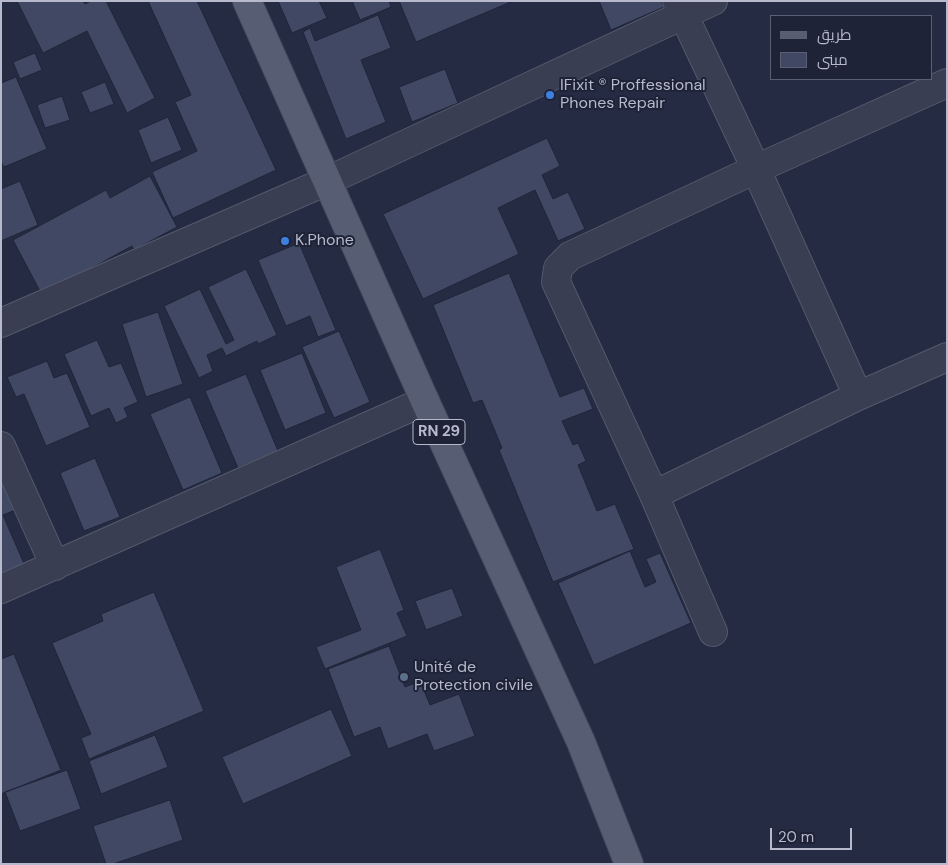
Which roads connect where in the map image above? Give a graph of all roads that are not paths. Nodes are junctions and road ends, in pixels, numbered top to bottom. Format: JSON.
{"nodes":[{"id":1,"x":247,"y":1,"type":"edge"},
{"id":2,"x":713,"y":1,"type":"edge"},
{"id":3,"x":680,"y":8,"type":"edge"},
{"id":4,"x":947,"y":83,"type":"edge"},
{"id":5,"x":756,"y":169,"type":"junction"},
{"id":6,"x":327,"y":181,"type":"junction"},
{"id":7,"x":1,"y":322,"type":"edge"},
{"id":8,"x":947,"y":357,"type":"edge"},
{"id":9,"x":858,"y":396,"type":"junction"},
{"id":10,"x":425,"y":401,"type":"junction"},
{"id":11,"x":1,"y":446,"type":"edge"},
{"id":12,"x":654,"y":495,"type":"junction"},
{"id":13,"x":55,"y":566,"type":"junction"},
{"id":14,"x":1,"y":589,"type":"edge"},
{"id":15,"x":712,"y":632,"type":"dead end"},
{"id":16,"x":628,"y":864,"type":"edge"}],
"edges":[{"from":1,"to":6,"type":"main road","number":"RN 29"},
{"from":2,"to":3,"type":"street"},
{"from":3,"to":5,"type":"street"},
{"from":3,"to":6,"type":"street"},
{"from":4,"to":5,"type":"street"},
{"from":5,"to":9,"type":"street"},
{"from":5,"to":12,"type":"street"},
{"from":6,"to":7,"type":"street"},
{"from":6,"to":10,"type":"main road","number":"RN 29"},
{"from":8,"to":9,"type":"street"},
{"from":9,"to":12,"type":"street"},
{"from":10,"to":13,"type":"street"},
{"from":10,"to":16,"type":"main road","number":"RN 29"},
{"from":11,"to":13,"type":"street"},
{"from":12,"to":15,"type":"street"},
{"from":13,"to":14,"type":"street"}]}
